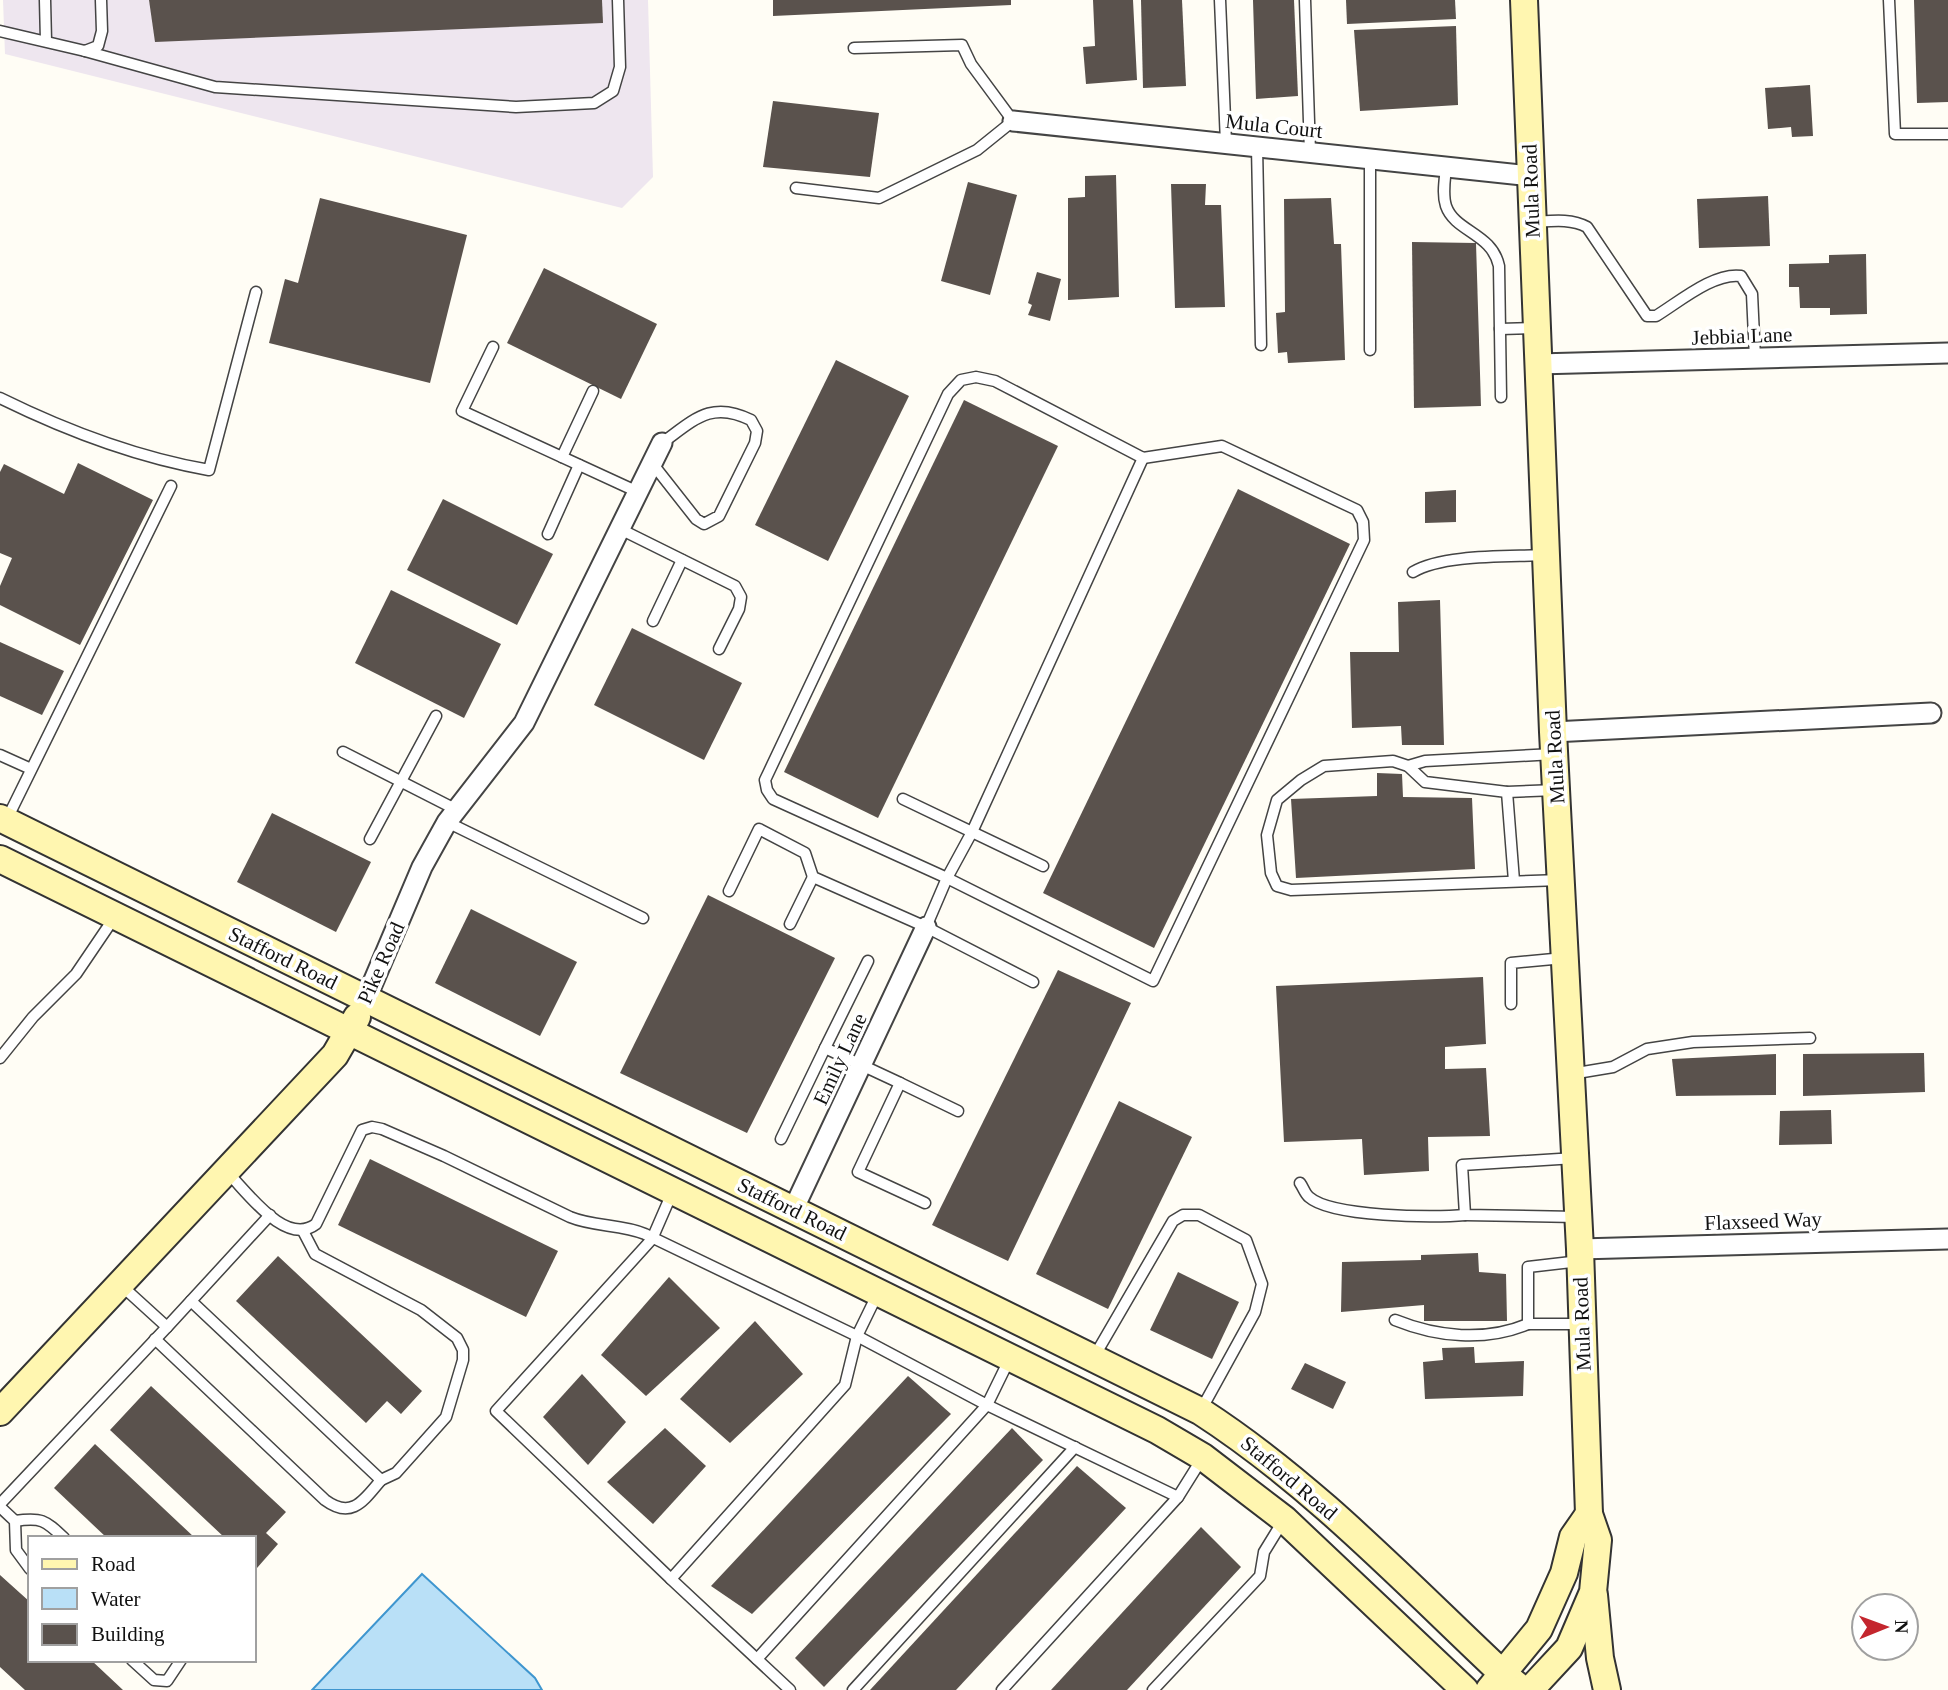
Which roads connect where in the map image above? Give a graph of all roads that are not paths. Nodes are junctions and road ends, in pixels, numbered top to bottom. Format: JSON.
{"nodes":[{"id":1,"x":45,"y":0,"type":"edge"},
{"id":2,"x":101,"y":0,"type":"edge"},
{"id":3,"x":618,"y":0,"type":"edge"},
{"id":4,"x":1220,"y":0,"type":"edge"},
{"id":5,"x":1306,"y":0,"type":"edge"},
{"id":6,"x":1524,"y":0,"type":"edge"},
{"id":7,"x":1889,"y":0,"type":"edge"},
{"id":8,"x":0,"y":31,"type":"edge"},
{"id":9,"x":46,"y":41,"type":"junction"},
{"id":10,"x":854,"y":48,"type":"dead end"},
{"id":11,"x":85,"y":51,"type":"junction"},
{"id":12,"x":1013,"y":121,"type":"junction"},
{"id":13,"x":1948,"y":134,"type":"edge"},
{"id":14,"x":1226,"y":144,"type":"junction"},
{"id":15,"x":1257,"y":147,"type":"junction"},
{"id":16,"x":1310,"y":152,"type":"junction"},
{"id":17,"x":1370,"y":159,"type":"junction"},
{"id":18,"x":1446,"y":167,"type":"junction"},
{"id":19,"x":1531,"y":176,"type":"junction"},
{"id":20,"x":796,"y":188,"type":"dead end"},
{"id":21,"x":1532,"y":222,"type":"junction"},
{"id":22,"x":256,"y":292,"type":"dead end"},
{"id":23,"x":1537,"y":328,"type":"junction"},
{"id":24,"x":1500,"y":329,"type":"junction"},
{"id":25,"x":1261,"y":345,"type":"dead end"},
{"id":26,"x":493,"y":347,"type":"dead end"},
{"id":27,"x":1370,"y":350,"type":"dead end"},
{"id":28,"x":1948,"y":353,"type":"edge"},
{"id":29,"x":1755,"y":358,"type":"junction"},
{"id":30,"x":1538,"y":364,"type":"junction"},
{"id":31,"x":593,"y":391,"type":"dead end"},
{"id":32,"x":1502,"y":397,"type":"dead end"},
{"id":33,"x":0,"y":398,"type":"edge"},
{"id":34,"x":662,"y":443,"type":"joint"},
{"id":35,"x":562,"y":457,"type":"junction"},
{"id":36,"x":1143,"y":458,"type":"junction"},
{"id":37,"x":651,"y":462,"type":"junction"},
{"id":38,"x":579,"y":465,"type":"junction"},
{"id":39,"x":171,"y":486,"type":"dead end"},
{"id":40,"x":638,"y":492,"type":"junction"},
{"id":41,"x":620,"y":529,"type":"junction"},
{"id":42,"x":548,"y":534,"type":"dead end"},
{"id":43,"x":1546,"y":555,"type":"junction"},
{"id":44,"x":682,"y":560,"type":"junction"},
{"id":45,"x":1413,"y":572,"type":"dead end"},
{"id":46,"x":653,"y":621,"type":"dead end"},
{"id":47,"x":719,"y":649,"type":"dead end"},
{"id":48,"x":1931,"y":713,"type":"dead end"},
{"id":49,"x":436,"y":716,"type":"dead end"},
{"id":50,"x":1554,"y":743,"type":"junction"},
{"id":51,"x":343,"y":752,"type":"dead end"},
{"id":52,"x":0,"y":755,"type":"edge"},
{"id":53,"x":1408,"y":766,"type":"junction"},
{"id":54,"x":32,"y":769,"type":"junction"},
{"id":55,"x":401,"y":782,"type":"junction"},
{"id":56,"x":1556,"y":790,"type":"junction"},
{"id":57,"x":1507,"y":792,"type":"junction"},
{"id":58,"x":903,"y":799,"type":"dead end"},
{"id":59,"x":452,"y":816,"type":"junction"},
{"id":60,"x":3,"y":820,"type":"edge"},
{"id":61,"x":972,"y":832,"type":"junction"},
{"id":62,"x":370,"y":838,"type":"dead end"},
{"id":63,"x":0,"y":859,"type":"edge"},
{"id":64,"x":1043,"y":866,"type":"dead end"},
{"id":65,"x":813,"y":877,"type":"junction"},
{"id":66,"x":947,"y":878,"type":"junction"},
{"id":67,"x":1561,"y":880,"type":"junction"},
{"id":68,"x":1514,"y":881,"type":"junction"},
{"id":69,"x":729,"y":891,"type":"dead end"},
{"id":70,"x":115,"y":916,"type":"junction"},
{"id":71,"x":643,"y":918,"type":"dead end"},
{"id":72,"x":790,"y":923,"type":"dead end"},
{"id":73,"x":926,"y":927,"type":"junction"},
{"id":74,"x":1565,"y":958,"type":"junction"},
{"id":75,"x":868,"y":961,"type":"dead end"},
{"id":76,"x":1034,"y":982,"type":"dead end"},
{"id":77,"x":366,"y":999,"type":"junction"},
{"id":78,"x":1511,"y":1004,"type":"dead end"},
{"id":79,"x":350,"y":1031,"type":"junction"},
{"id":80,"x":1810,"y":1038,"type":"dead end"},
{"id":81,"x":825,"y":1048,"type":"junction"},
{"id":82,"x":0,"y":1058,"type":"edge"},
{"id":83,"x":863,"y":1065,"type":"junction"},
{"id":84,"x":1571,"y":1075,"type":"junction"},
{"id":85,"x":900,"y":1083,"type":"junction"},
{"id":86,"x":958,"y":1111,"type":"dead end"},
{"id":87,"x":781,"y":1139,"type":"dead end"},
{"id":88,"x":1575,"y":1158,"type":"junction"},
{"id":89,"x":691,"y":1159,"type":"junction"},
{"id":90,"x":226,"y":1171,"type":"junction"},
{"id":91,"x":1300,"y":1183,"type":"dead end"},
{"id":92,"x":672,"y":1193,"type":"junction"},
{"id":93,"x":925,"y":1203,"type":"dead end"},
{"id":94,"x":793,"y":1209,"type":"junction"},
{"id":95,"x":270,"y":1215,"type":"junction"},
{"id":96,"x":1465,"y":1215,"type":"junction"},
{"id":97,"x":1578,"y":1217,"type":"junction"},
{"id":98,"x":303,"y":1231,"type":"junction"},
{"id":99,"x":652,"y":1239,"type":"junction"},
{"id":100,"x":1948,"y":1239,"type":"edge"},
{"id":101,"x":1580,"y":1255,"type":"junction"},
{"id":102,"x":120,"y":1284,"type":"junction"},
{"id":103,"x":879,"y":1291,"type":"junction"},
{"id":104,"x":191,"y":1301,"type":"junction"},
{"id":105,"x":1395,"y":1320,"type":"dead end"},
{"id":106,"x":1528,"y":1324,"type":"junction"},
{"id":107,"x":1583,"y":1324,"type":"junction"},
{"id":108,"x":1029,"y":1325,"type":"junction"},
{"id":109,"x":167,"y":1327,"type":"junction"},
{"id":110,"x":858,"y":1336,"type":"junction"},
{"id":111,"x":155,"y":1339,"type":"junction"},
{"id":112,"x":1010,"y":1357,"type":"junction"},
{"id":113,"x":1094,"y":1357,"type":"junction"},
{"id":114,"x":987,"y":1405,"type":"junction"},
{"id":115,"x":1200,"y":1411,"type":"junction"},
{"id":116,"x":0,"y":1412,"type":"edge"},
{"id":117,"x":1075,"y":1447,"type":"junction"},
{"id":118,"x":1203,"y":1457,"type":"junction"},
{"id":119,"x":381,"y":1480,"type":"junction"},
{"id":120,"x":1178,"y":1497,"type":"junction"},
{"id":121,"x":0,"y":1506,"type":"edge"},
{"id":122,"x":1589,"y":1514,"type":"junction"},
{"id":123,"x":1284,"y":1519,"type":"junction"},
{"id":124,"x":15,"y":1521,"type":"junction"},
{"id":125,"x":62,"y":1536,"type":"edge"},
{"id":126,"x":28,"y":1566,"type":"edge"},
{"id":127,"x":671,"y":1579,"type":"junction"},
{"id":128,"x":1593,"y":1592,"type":"junction"},
{"id":129,"x":757,"y":1659,"type":"junction"},
{"id":130,"x":134,"y":1662,"type":"edge"},
{"id":131,"x":180,"y":1662,"type":"edge"},
{"id":132,"x":1505,"y":1685,"type":"edge"},
{"id":133,"x":790,"y":1690,"type":"edge"},
{"id":134,"x":853,"y":1690,"type":"edge"},
{"id":135,"x":1002,"y":1690,"type":"edge"},
{"id":136,"x":1153,"y":1690,"type":"edge"},
{"id":137,"x":1465,"y":1690,"type":"edge"},
{"id":138,"x":1530,"y":1690,"type":"edge"},
{"id":139,"x":1607,"y":1690,"type":"edge"}],
"edges":[{"from":1,"to":9,"type":"lane"},
{"from":2,"to":11,"type":"lane"},
{"from":3,"to":11,"type":"lane"},
{"from":4,"to":14,"type":"lane"},
{"from":5,"to":16,"type":"lane"},
{"from":6,"to":19,"type":"main road","name":"Mula Road"},
{"from":7,"to":13,"type":"lane"},
{"from":8,"to":9,"type":"lane"},
{"from":9,"to":11,"type":"lane"},
{"from":10,"to":12,"type":"lane"},
{"from":12,"to":14,"type":"street","name":"Mula Court"},
{"from":12,"to":20,"type":"lane"},
{"from":14,"to":15,"type":"street","name":"Mula Court"},
{"from":15,"to":16,"type":"street","name":"Mula Court"},
{"from":15,"to":25,"type":"lane"},
{"from":16,"to":17,"type":"street","name":"Mula Court"},
{"from":17,"to":18,"type":"street","name":"Mula Court"},
{"from":17,"to":27,"type":"lane"},
{"from":18,"to":19,"type":"street","name":"Mula Court"},
{"from":18,"to":24,"type":"lane"},
{"from":19,"to":21,"type":"main road","name":"Mula Road"},
{"from":21,"to":23,"type":"main road","name":"Mula Road"},
{"from":21,"to":29,"type":"lane"},
{"from":22,"to":33,"type":"lane"},
{"from":23,"to":24,"type":"lane"},
{"from":23,"to":30,"type":"main road","name":"Mula Road"},
{"from":24,"to":32,"type":"lane"},
{"from":26,"to":35,"type":"lane"},
{"from":28,"to":29,"type":"street","name":"Jebbia Lane"},
{"from":29,"to":30,"type":"street","name":"Jebbia Lane"},
{"from":30,"to":43,"type":"main road","name":"Mula Road"},
{"from":31,"to":35,"type":"lane"},
{"from":34,"to":37,"type":"street","name":"Pike Road"},
{"from":34,"to":37,"type":"lane"},
{"from":35,"to":38,"type":"lane"},
{"from":36,"to":61,"type":"lane"},
{"from":36,"to":66,"type":"lane"},
{"from":36,"to":66,"type":"lane"},
{"from":37,"to":40,"type":"street","name":"Pike Road"},
{"from":38,"to":40,"type":"lane"},
{"from":38,"to":42,"type":"lane"},
{"from":39,"to":54,"type":"lane"},
{"from":40,"to":41,"type":"street","name":"Pike Road"},
{"from":41,"to":44,"type":"lane"},
{"from":41,"to":59,"type":"street","name":"Pike Road"},
{"from":43,"to":45,"type":"lane"},
{"from":43,"to":50,"type":"main road","name":"Mula Road"},
{"from":44,"to":46,"type":"lane"},
{"from":44,"to":47,"type":"lane"},
{"from":48,"to":50,"type":"street"},
{"from":49,"to":55,"type":"lane"},
{"from":50,"to":53,"type":"lane"},
{"from":50,"to":56,"type":"main road","name":"Mula Road"},
{"from":51,"to":55,"type":"lane"},
{"from":52,"to":54,"type":"lane"},
{"from":53,"to":57,"type":"lane"},
{"from":53,"to":68,"type":"lane"},
{"from":54,"to":60,"type":"lane"},
{"from":55,"to":59,"type":"lane"},
{"from":55,"to":62,"type":"lane"},
{"from":56,"to":57,"type":"lane"},
{"from":56,"to":67,"type":"main road","name":"Mula Road"},
{"from":57,"to":68,"type":"lane"},
{"from":58,"to":61,"type":"lane"},
{"from":59,"to":71,"type":"lane"},
{"from":59,"to":77,"type":"street","name":"Pike Road"},
{"from":60,"to":77,"type":"main road","name":"Stafford Road"},
{"from":61,"to":64,"type":"lane"},
{"from":61,"to":66,"type":"lane"},
{"from":63,"to":70,"type":"main road","name":"Stafford Road"},
{"from":65,"to":69,"type":"lane"},
{"from":65,"to":72,"type":"lane"},
{"from":65,"to":73,"type":"lane"},
{"from":66,"to":73,"type":"lane"},
{"from":67,"to":68,"type":"lane"},
{"from":67,"to":74,"type":"main road","name":"Mula Road"},
{"from":70,"to":79,"type":"main road","name":"Stafford Road"},
{"from":70,"to":82,"type":"lane"},
{"from":73,"to":76,"type":"lane"},
{"from":73,"to":83,"type":"street","name":"Emily Lane"},
{"from":74,"to":78,"type":"lane"},
{"from":74,"to":84,"type":"main road","name":"Mula Road"},
{"from":75,"to":81,"type":"lane"},
{"from":77,"to":79,"type":"main road","name":"Pike Road"},
{"from":77,"to":89,"type":"main road","name":"Stafford Road"},
{"from":79,"to":90,"type":"main road","name":"Pike Road"},
{"from":79,"to":92,"type":"main road","name":"Stafford Road"},
{"from":80,"to":84,"type":"lane"},
{"from":81,"to":83,"type":"lane"},
{"from":81,"to":87,"type":"lane"},
{"from":83,"to":85,"type":"lane"},
{"from":83,"to":94,"type":"street","name":"Emily Lane"},
{"from":84,"to":88,"type":"main road","name":"Mula Road"},
{"from":85,"to":86,"type":"lane"},
{"from":85,"to":93,"type":"lane"},
{"from":88,"to":96,"type":"lane"},
{"from":88,"to":97,"type":"main road","name":"Mula Road"},
{"from":89,"to":92,"type":"main road"},
{"from":89,"to":94,"type":"main road","name":"Stafford Road"},
{"from":90,"to":95,"type":"lane"},
{"from":90,"to":102,"type":"main road","name":"Pike Road"},
{"from":91,"to":96,"type":"lane"},
{"from":92,"to":99,"type":"lane"},
{"from":92,"to":103,"type":"main road","name":"Stafford Road"},
{"from":94,"to":108,"type":"main road","name":"Stafford Road"},
{"from":95,"to":98,"type":"lane"},
{"from":95,"to":104,"type":"lane"},
{"from":96,"to":97,"type":"lane"},
{"from":97,"to":101,"type":"main road","name":"Mula Road"},
{"from":98,"to":99,"type":"lane"},
{"from":98,"to":119,"type":"lane"},
{"from":99,"to":110,"type":"lane"},
{"from":99,"to":127,"type":"lane"},
{"from":100,"to":101,"type":"street","name":"Flaxseed Way"},
{"from":101,"to":106,"type":"lane"},
{"from":101,"to":107,"type":"main road","name":"Mula Road"},
{"from":102,"to":109,"type":"lane"},
{"from":102,"to":116,"type":"main road","name":"Pike Road"},
{"from":103,"to":110,"type":"lane"},
{"from":103,"to":112,"type":"main road","name":"Stafford Road"},
{"from":104,"to":109,"type":"lane"},
{"from":104,"to":119,"type":"lane"},
{"from":105,"to":106,"type":"lane"},
{"from":106,"to":107,"type":"lane"},
{"from":107,"to":122,"type":"main road","name":"Mula Road"},
{"from":108,"to":112,"type":"main road"},
{"from":108,"to":113,"type":"main road","name":"Stafford Road"},
{"from":109,"to":111,"type":"lane"},
{"from":110,"to":114,"type":"lane"},
{"from":110,"to":127,"type":"lane"},
{"from":111,"to":119,"type":"lane"},
{"from":111,"to":121,"type":"lane"},
{"from":112,"to":114,"type":"lane"},
{"from":112,"to":118,"type":"main road","name":"Stafford Road"},
{"from":113,"to":115,"type":"main road","name":"Stafford Road"},
{"from":113,"to":115,"type":"lane"},
{"from":114,"to":117,"type":"lane"},
{"from":114,"to":129,"type":"lane"},
{"from":115,"to":132,"type":"main road","name":"Stafford Road"},
{"from":117,"to":120,"type":"lane"},
{"from":117,"to":134,"type":"lane"},
{"from":118,"to":120,"type":"lane"},
{"from":118,"to":123,"type":"main road","name":"Stafford Road"},
{"from":120,"to":135,"type":"lane"},
{"from":121,"to":124,"type":"lane"},
{"from":122,"to":128,"type":"main road","name":"Mula Road"},
{"from":122,"to":132,"type":"main road"},
{"from":123,"to":136,"type":"lane"},
{"from":123,"to":137,"type":"main road","name":"Stafford Road"},
{"from":124,"to":125,"type":"lane"},
{"from":124,"to":126,"type":"lane"},
{"from":127,"to":129,"type":"lane"},
{"from":128,"to":138,"type":"main road","name":"Mula Road"},
{"from":128,"to":139,"type":"main road"},
{"from":129,"to":133,"type":"lane"},
{"from":130,"to":131,"type":"lane"}]}
